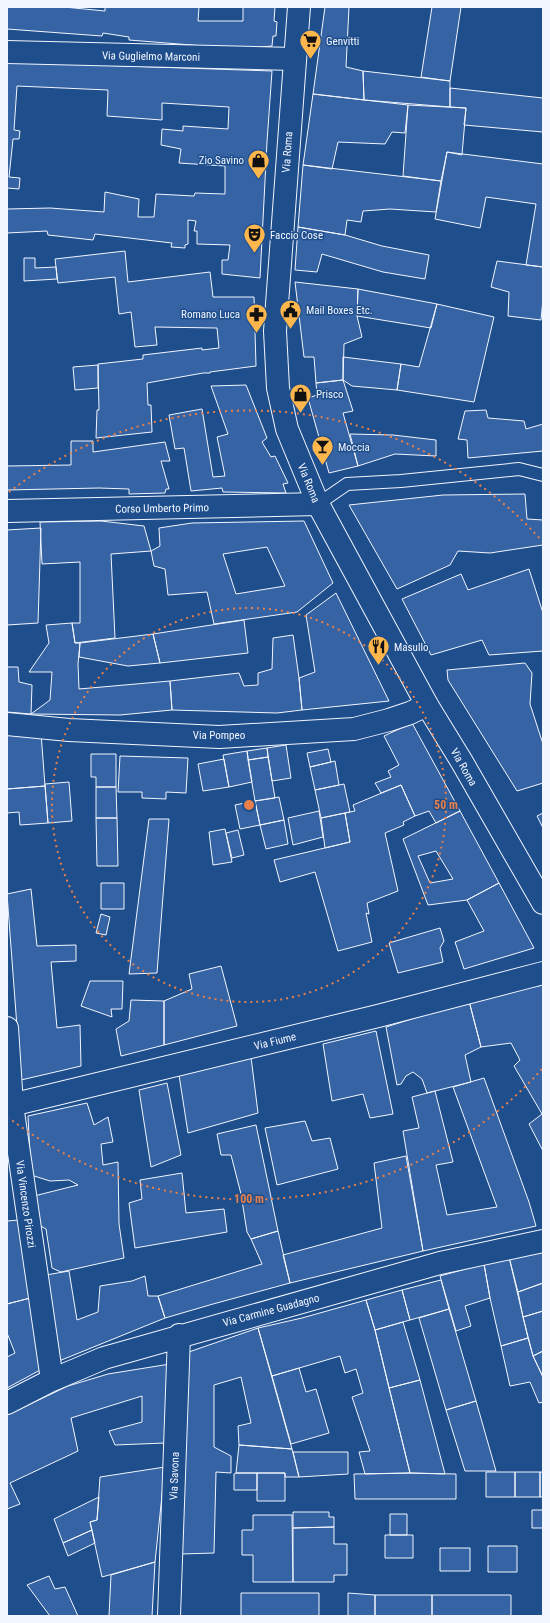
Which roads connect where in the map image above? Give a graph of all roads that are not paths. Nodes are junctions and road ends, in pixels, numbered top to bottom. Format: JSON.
{"nodes":[{"id":1,"x":299,"y":7,"type":"edge"},
{"id":2,"x":7,"y":52,"type":"edge"},
{"id":3,"x":294,"y":59,"type":"junction"},
{"id":4,"x":543,"y":475,"type":"edge"},
{"id":5,"x":318,"y":504,"type":"junction"},
{"id":6,"x":7,"y":511,"type":"edge"},
{"id":7,"x":427,"y":705,"type":"junction"},
{"id":8,"x":7,"y":724,"type":"edge"},
{"id":9,"x":543,"y":903,"type":"edge"},
{"id":10,"x":543,"y":973,"type":"edge"},
{"id":11,"x":7,"y":1028,"type":"edge"},
{"id":12,"x":10,"y":1105,"type":"edge"},
{"id":13,"x":543,"y":1241,"type":"edge"},
{"id":14,"x":179,"y":1335,"type":"junction"},
{"id":15,"x":52,"y":1380,"type":"junction"},
{"id":16,"x":7,"y":1403,"type":"edge"},
{"id":17,"x":168,"y":1616,"type":"edge"}],
"edges":[{"from":1,"to":3,"type":"street","name":"Via Roma"},
{"from":2,"to":3,"type":"street","name":"Via Guglielmo Marconi"},
{"from":3,"to":5,"type":"street","name":"Via Roma"},
{"from":4,"to":5,"type":"lane"},
{"from":5,"to":6,"type":"street","name":"Corso Umberto Primo"},
{"from":5,"to":7,"type":"street","name":"Via Roma"},
{"from":7,"to":8,"type":"street","name":"Via Pompeo"},
{"from":7,"to":9,"type":"street","name":"Via Roma"},
{"from":10,"to":12,"type":"street","name":"Via Fiume"},
{"from":11,"to":12,"type":"street","name":"Via Vincenzo Pirozzi"},
{"from":12,"to":15,"type":"street","name":"Via Vincenzo Pirozzi"},
{"from":13,"to":14,"type":"street","name":"Via Carmine Guadagno"},
{"from":14,"to":15,"type":"street","name":"Via Carmine Guadagno"},
{"from":14,"to":17,"type":"street","name":"Via Savona"},
{"from":15,"to":16,"type":"street","name":"Via Carmine Guadagno"}]}
